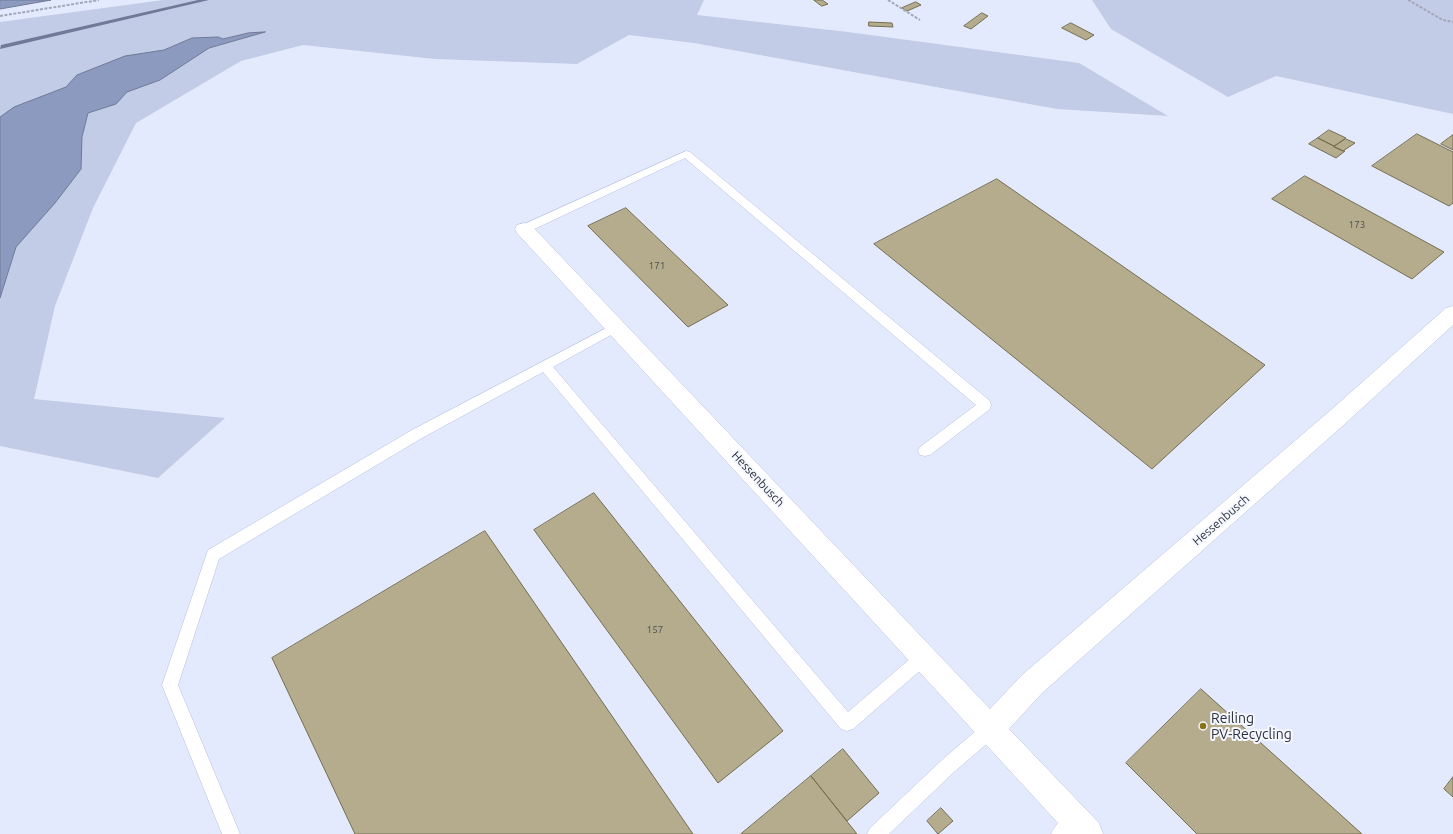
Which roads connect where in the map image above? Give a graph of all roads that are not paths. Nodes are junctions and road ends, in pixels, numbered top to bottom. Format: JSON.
{"nodes":[{"id":1,"x":524,"y":229,"type":"joint"},
{"id":2,"x":1453,"y":313,"type":"edge"},
{"id":3,"x":616,"y":327,"type":"junction"},
{"id":4,"x":545,"y":366,"type":"junction"},
{"id":5,"x":925,"y":452,"type":"dead end"},
{"id":6,"x":924,"y":657,"type":"junction"},
{"id":7,"x":991,"y":729,"type":"junction"},
{"id":8,"x":1074,"y":829,"type":"edge"},
{"id":9,"x":231,"y":834,"type":"edge"},
{"id":10,"x":876,"y":834,"type":"edge"}],
"edges":[{"from":1,"to":3,"type":"street","name":"Hessenbusch"},
{"from":1,"to":5,"type":"lane"},
{"from":2,"to":7,"type":"street","name":"Hessenbusch"},
{"from":3,"to":4,"type":"lane"},
{"from":3,"to":6,"type":"street","name":"Hessenbusch"},
{"from":4,"to":6,"type":"lane"},
{"from":4,"to":9,"type":"lane"},
{"from":6,"to":7,"type":"street","name":"Hessenbusch"},
{"from":7,"to":8,"type":"street","name":"Hessenbusch"},
{"from":7,"to":10,"type":"lane"}]}
